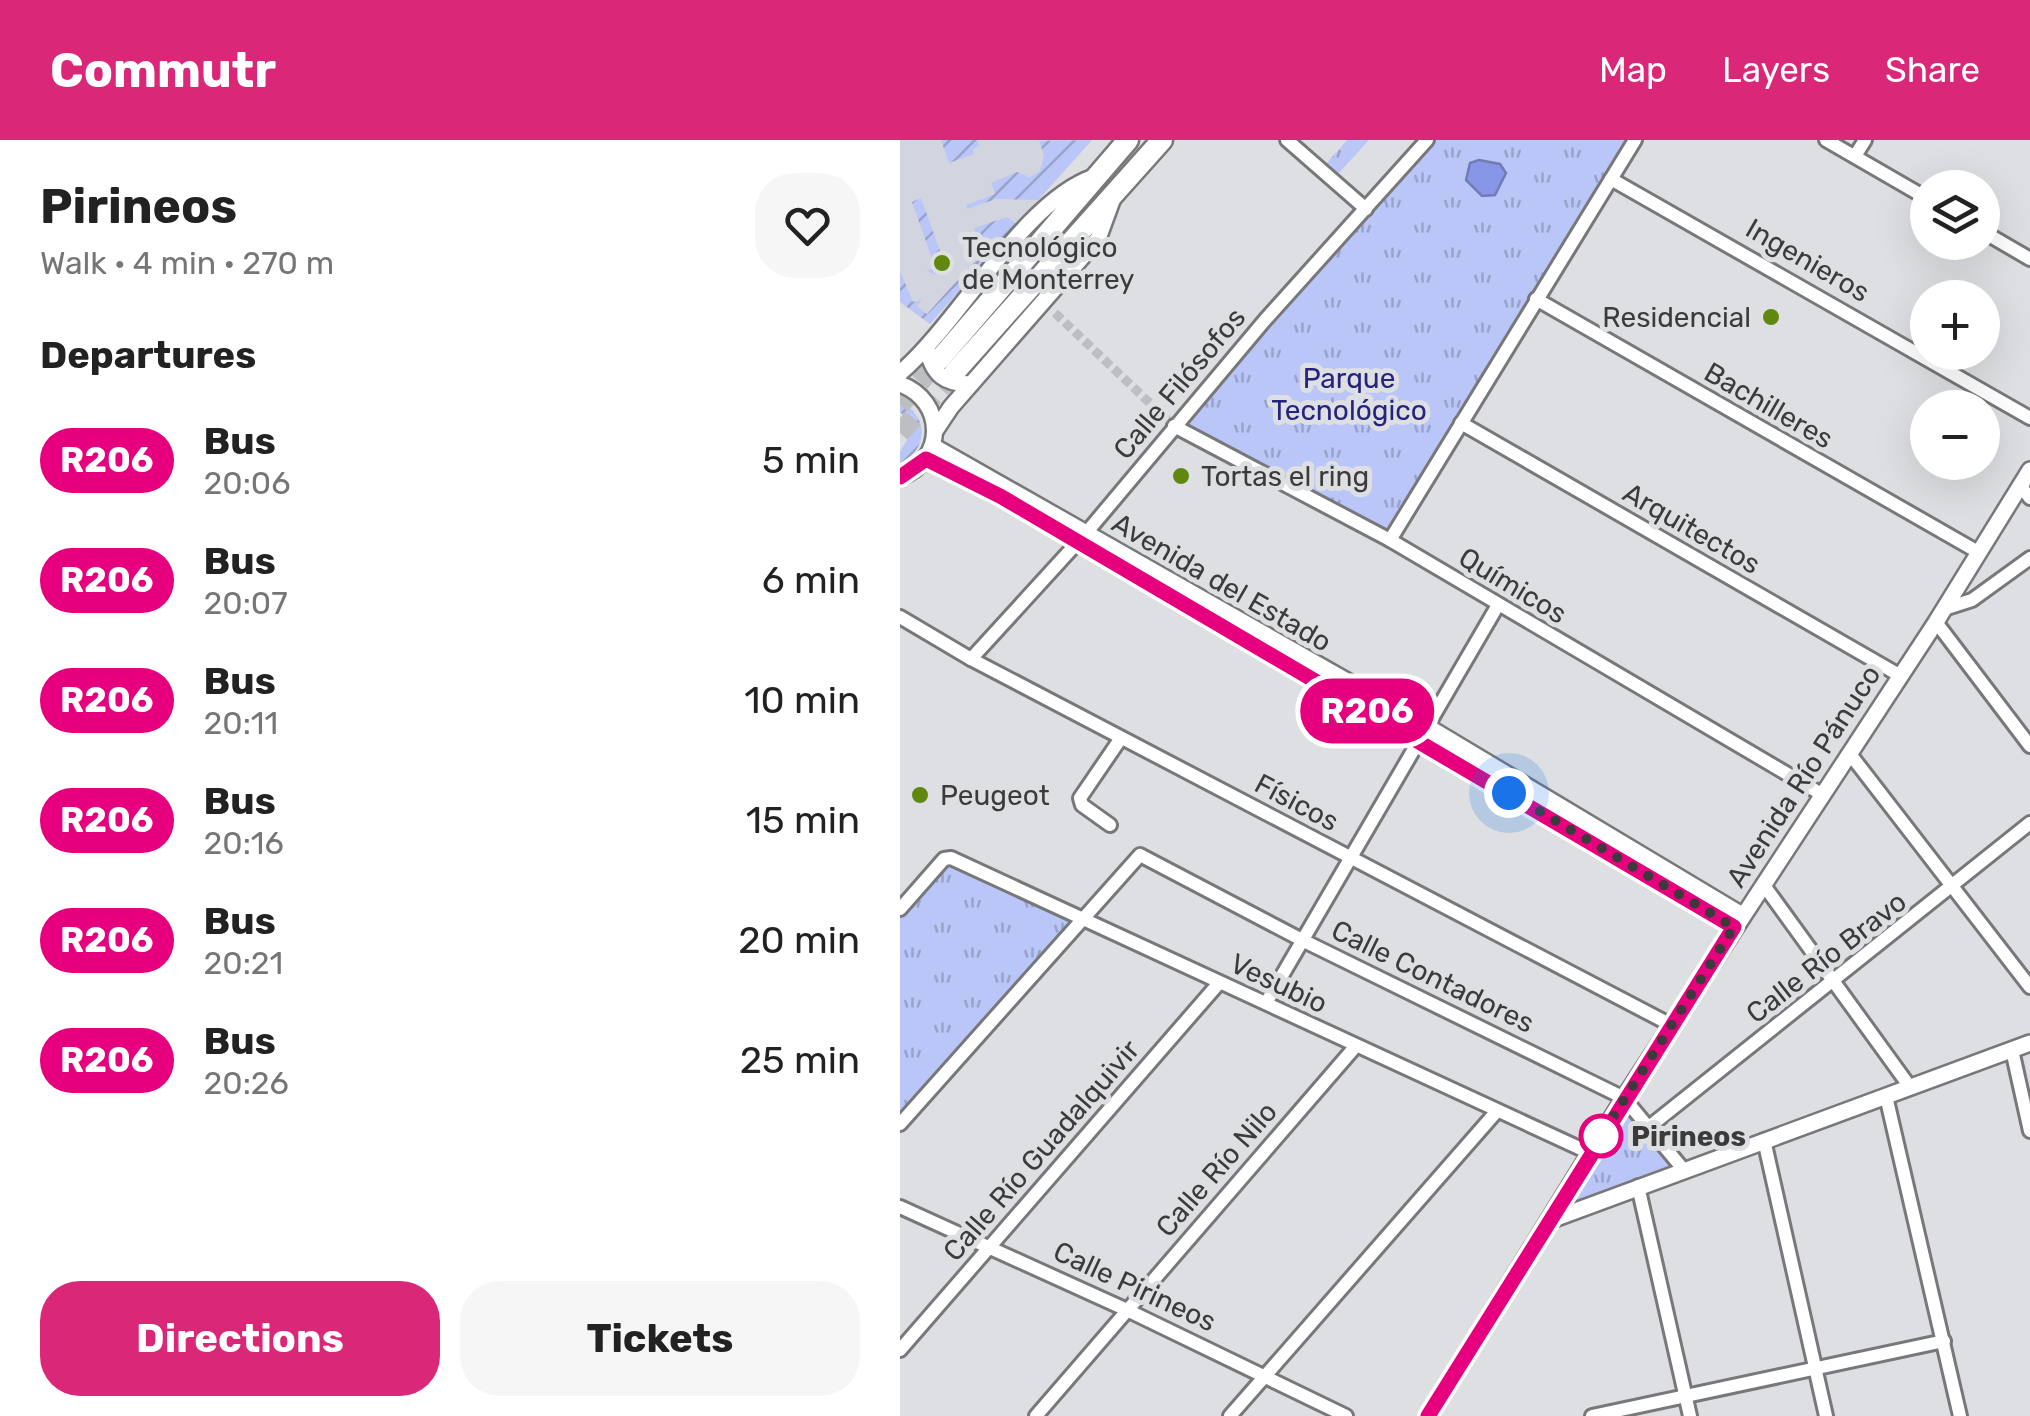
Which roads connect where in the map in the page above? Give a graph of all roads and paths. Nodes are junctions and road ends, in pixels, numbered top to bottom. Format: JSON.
{"nodes":[{"id":1,"x":1128,"y":140,"type":"edge"},
{"id":2,"x":1162,"y":140,"type":"edge"},
{"id":3,"x":1287,"y":140,"type":"edge"},
{"id":4,"x":1427,"y":140,"type":"edge"},
{"id":5,"x":1635,"y":140,"type":"edge"},
{"id":6,"x":1826,"y":140,"type":"edge"},
{"id":7,"x":1865,"y":140,"type":"edge"},
{"id":8,"x":1855,"y":156,"type":"junction"},
{"id":9,"x":1612,"y":179,"type":"junction"},
{"id":10,"x":1910,"y":188,"type":"edge"},
{"id":11,"x":1366,"y":209,"type":"junction"},
{"id":12,"x":2000,"y":242,"type":"edge"},
{"id":13,"x":2030,"y":259,"type":"edge"},
{"id":14,"x":1536,"y":299,"type":"junction"},
{"id":15,"x":948,"y":365,"type":"junction"},
{"id":16,"x":900,"y":372,"type":"edge"},
{"id":17,"x":900,"y":384,"type":"edge"},
{"id":18,"x":2030,"y":418,"type":"edge"},
{"id":19,"x":1461,"y":423,"type":"junction"},
{"id":20,"x":1174,"y":426,"type":"junction"},
{"id":21,"x":932,"y":445,"type":"junction"},
{"id":22,"x":2030,"y":470,"type":"edge"},
{"id":23,"x":900,"y":477,"type":"edge"},
{"id":24,"x":2025,"y":492,"type":"edge"},
{"id":25,"x":1082,"y":537,"type":"junction"},
{"id":26,"x":1390,"y":540,"type":"junction"},
{"id":27,"x":1978,"y":552,"type":"junction"},
{"id":28,"x":2030,"y":558,"type":"edge"},
{"id":29,"x":1498,"y":605,"type":"junction"},
{"id":30,"x":1940,"y":615,"type":"junction"},
{"id":31,"x":900,"y":618,"type":"edge"},
{"id":32,"x":972,"y":660,"type":"junction"},
{"id":33,"x":1899,"y":675,"type":"junction"},
{"id":34,"x":1424,"y":734,"type":"junction"},
{"id":35,"x":1121,"y":738,"type":"junction"},
{"id":36,"x":2030,"y":746,"type":"edge"},
{"id":37,"x":1850,"y":754,"type":"junction"},
{"id":38,"x":1823,"y":795,"type":"junction"},
{"id":39,"x":2030,"y":823,"type":"edge"},
{"id":40,"x":1110,"y":826,"type":"dead end"},
{"id":41,"x":1350,"y":859,"type":"junction"},
{"id":42,"x":1763,"y":884,"type":"junction"},
{"id":43,"x":1953,"y":889,"type":"junction"},
{"id":44,"x":900,"y":908,"type":"edge"},
{"id":45,"x":1080,"y":920,"type":"junction"},
{"id":46,"x":1738,"y":921,"type":"junction"},
{"id":47,"x":1302,"y":940,"type":"junction"},
{"id":48,"x":1836,"y":982,"type":"junction"},
{"id":49,"x":1220,"y":983,"type":"junction"},
{"id":50,"x":2030,"y":987,"type":"edge"},
{"id":51,"x":1266,"y":1003,"type":"junction"},
{"id":52,"x":1673,"y":1026,"type":"junction"},
{"id":53,"x":2030,"y":1043,"type":"edge"},
{"id":54,"x":1355,"y":1046,"type":"junction"},
{"id":55,"x":2012,"y":1050,"type":"junction"},
{"id":56,"x":1910,"y":1087,"type":"junction"},
{"id":57,"x":1886,"y":1096,"type":"junction"},
{"id":58,"x":1624,"y":1098,"type":"junction"},
{"id":59,"x":1497,"y":1110,"type":"junction"},
{"id":60,"x":900,"y":1124,"type":"edge"},
{"id":61,"x":1650,"y":1128,"type":"junction"},
{"id":62,"x":2030,"y":1132,"type":"edge"},
{"id":63,"x":1764,"y":1140,"type":"junction"},
{"id":64,"x":1590,"y":1153,"type":"junction"},
{"id":65,"x":1683,"y":1169,"type":"junction"},
{"id":66,"x":1638,"y":1186,"type":"junction"},
{"id":67,"x":900,"y":1208,"type":"edge"},
{"id":68,"x":1551,"y":1220,"type":"junction"},
{"id":69,"x":990,"y":1246,"type":"junction"},
{"id":70,"x":1127,"y":1310,"type":"junction"},
{"id":71,"x":1944,"y":1342,"type":"junction"},
{"id":72,"x":900,"y":1350,"type":"edge"},
{"id":73,"x":1816,"y":1368,"type":"junction"},
{"id":74,"x":1265,"y":1375,"type":"junction"},
{"id":75,"x":1685,"y":1394,"type":"junction"},
{"id":76,"x":1036,"y":1416,"type":"edge"},
{"id":77,"x":1230,"y":1416,"type":"edge"},
{"id":78,"x":1346,"y":1416,"type":"edge"},
{"id":79,"x":1428,"y":1416,"type":"edge"},
{"id":80,"x":1592,"y":1416,"type":"edge"},
{"id":81,"x":1690,"y":1416,"type":"edge"},
{"id":82,"x":1826,"y":1416,"type":"edge"},
{"id":83,"x":1960,"y":1416,"type":"edge"}],
"edges":[{"from":1,"to":15,"type":"highway"},
{"from":2,"to":15,"type":"highway"},
{"from":3,"to":11,"type":"street"},
{"from":4,"to":11,"type":"street","name":"Calle Filósofos"},
{"from":5,"to":9,"type":"street"},
{"from":6,"to":8,"type":"street"},
{"from":7,"to":8,"type":"street"},
{"from":8,"to":10,"type":"street"},
{"from":9,"to":14,"type":"street"},
{"from":9,"to":18,"type":"street","name":"Ingenieros"},
{"from":11,"to":20,"type":"street","name":"Calle Filósofos"},
{"from":12,"to":13,"type":"street"},
{"from":14,"to":19,"type":"street"},
{"from":14,"to":27,"type":"street","name":"Bachilleres"},
{"from":15,"to":16,"type":"street"},
{"from":15,"to":21,"type":"street"},
{"from":17,"to":21,"type":"street"},
{"from":19,"to":26,"type":"street"},
{"from":19,"to":33,"type":"street","name":"Arquitectos"},
{"from":20,"to":25,"type":"street","name":"Calle Filósofos"},
{"from":20,"to":26,"type":"street","name":"Químicos"},
{"from":21,"to":23,"type":"street"},
{"from":21,"to":25,"type":"street","name":"Avenida del Estado"},
{"from":22,"to":24,"type":"street","name":"Avenida Río Pánuco"},
{"from":24,"to":27,"type":"street","name":"Avenida Río Pánuco"},
{"from":25,"to":32,"type":"street","name":"Calle Filósofos"},
{"from":25,"to":34,"type":"street","name":"Avenida del Estado"},
{"from":26,"to":29,"type":"street","name":"Químicos"},
{"from":27,"to":30,"type":"street","name":"Avenida Río Pánuco"},
{"from":28,"to":30,"type":"street"},
{"from":29,"to":34,"type":"street"},
{"from":29,"to":38,"type":"street","name":"Químicos"},
{"from":30,"to":33,"type":"street","name":"Avenida Río Pánuco"},
{"from":30,"to":36,"type":"street"},
{"from":31,"to":32,"type":"street","name":"Físicos"},
{"from":32,"to":35,"type":"street","name":"Físicos"},
{"from":33,"to":37,"type":"street","name":"Avenida Río Pánuco"},
{"from":34,"to":41,"type":"street"},
{"from":34,"to":46,"type":"street","name":"Avenida del Estado"},
{"from":35,"to":40,"type":"street"},
{"from":35,"to":41,"type":"street","name":"Físicos"},
{"from":37,"to":38,"type":"street","name":"Avenida Río Pánuco"},
{"from":37,"to":43,"type":"street"},
{"from":38,"to":42,"type":"street","name":"Avenida Río Pánuco"},
{"from":39,"to":43,"type":"street","name":"Calle Río Bravo"},
{"from":41,"to":47,"type":"street"},
{"from":41,"to":52,"type":"street","name":"Físicos"},
{"from":42,"to":46,"type":"street","name":"Avenida Río Pánuco"},
{"from":42,"to":48,"type":"street"},
{"from":43,"to":48,"type":"street","name":"Calle Río Bravo"},
{"from":43,"to":50,"type":"street"},
{"from":44,"to":45,"type":"street","name":"Vesubio"},
{"from":45,"to":47,"type":"street","name":"Calle Contadores"},
{"from":45,"to":49,"type":"street","name":"Vesubio"},
{"from":45,"to":60,"type":"street"},
{"from":46,"to":52,"type":"street","name":"Avenida Río Pánuco"},
{"from":47,"to":51,"type":"street"},
{"from":47,"to":58,"type":"street","name":"Calle Contadores"},
{"from":48,"to":56,"type":"street"},
{"from":48,"to":61,"type":"street","name":"Calle Río Bravo"},
{"from":49,"to":51,"type":"street","name":"Vesubio"},
{"from":49,"to":69,"type":"street","name":"Calle Río Guadalquivir"},
{"from":51,"to":54,"type":"street","name":"Vesubio"},
{"from":52,"to":58,"type":"street","name":"Avenida Río Pánuco"},
{"from":53,"to":55,"type":"street"},
{"from":54,"to":59,"type":"street","name":"Vesubio"},
{"from":54,"to":70,"type":"street","name":"Calle Río Nilo"},
{"from":55,"to":56,"type":"street"},
{"from":55,"to":62,"type":"street"},
{"from":56,"to":57,"type":"street"},
{"from":57,"to":63,"type":"street"},
{"from":57,"to":71,"type":"street"},
{"from":58,"to":61,"type":"street","name":"Calle Contadores"},
{"from":58,"to":64,"type":"street","name":"Avenida Río Pánuco"},
{"from":59,"to":64,"type":"street","name":"Vesubio"},
{"from":59,"to":74,"type":"street"},
{"from":61,"to":65,"type":"street","name":"Calle Contadores"},
{"from":63,"to":65,"type":"street"},
{"from":63,"to":73,"type":"street"},
{"from":64,"to":68,"type":"street","name":"Avenida Río Pánuco"},
{"from":65,"to":66,"type":"street"},
{"from":66,"to":68,"type":"street"},
{"from":66,"to":75,"type":"street"},
{"from":67,"to":69,"type":"street","name":"Calle Pirineos"},
{"from":68,"to":79,"type":"street","name":"Avenida Río Pánuco"},
{"from":69,"to":70,"type":"street","name":"Calle Pirineos"},
{"from":69,"to":72,"type":"street","name":"Calle Río Guadalquivir"},
{"from":70,"to":74,"type":"street","name":"Calle Pirineos"},
{"from":70,"to":76,"type":"street","name":"Calle Río Nilo"},
{"from":71,"to":73,"type":"street"},
{"from":71,"to":83,"type":"street"},
{"from":73,"to":75,"type":"street"},
{"from":73,"to":82,"type":"street"},
{"from":74,"to":77,"type":"street"},
{"from":74,"to":78,"type":"street","name":"Calle Pirineos"},
{"from":75,"to":80,"type":"street"},
{"from":75,"to":81,"type":"street"}]}
